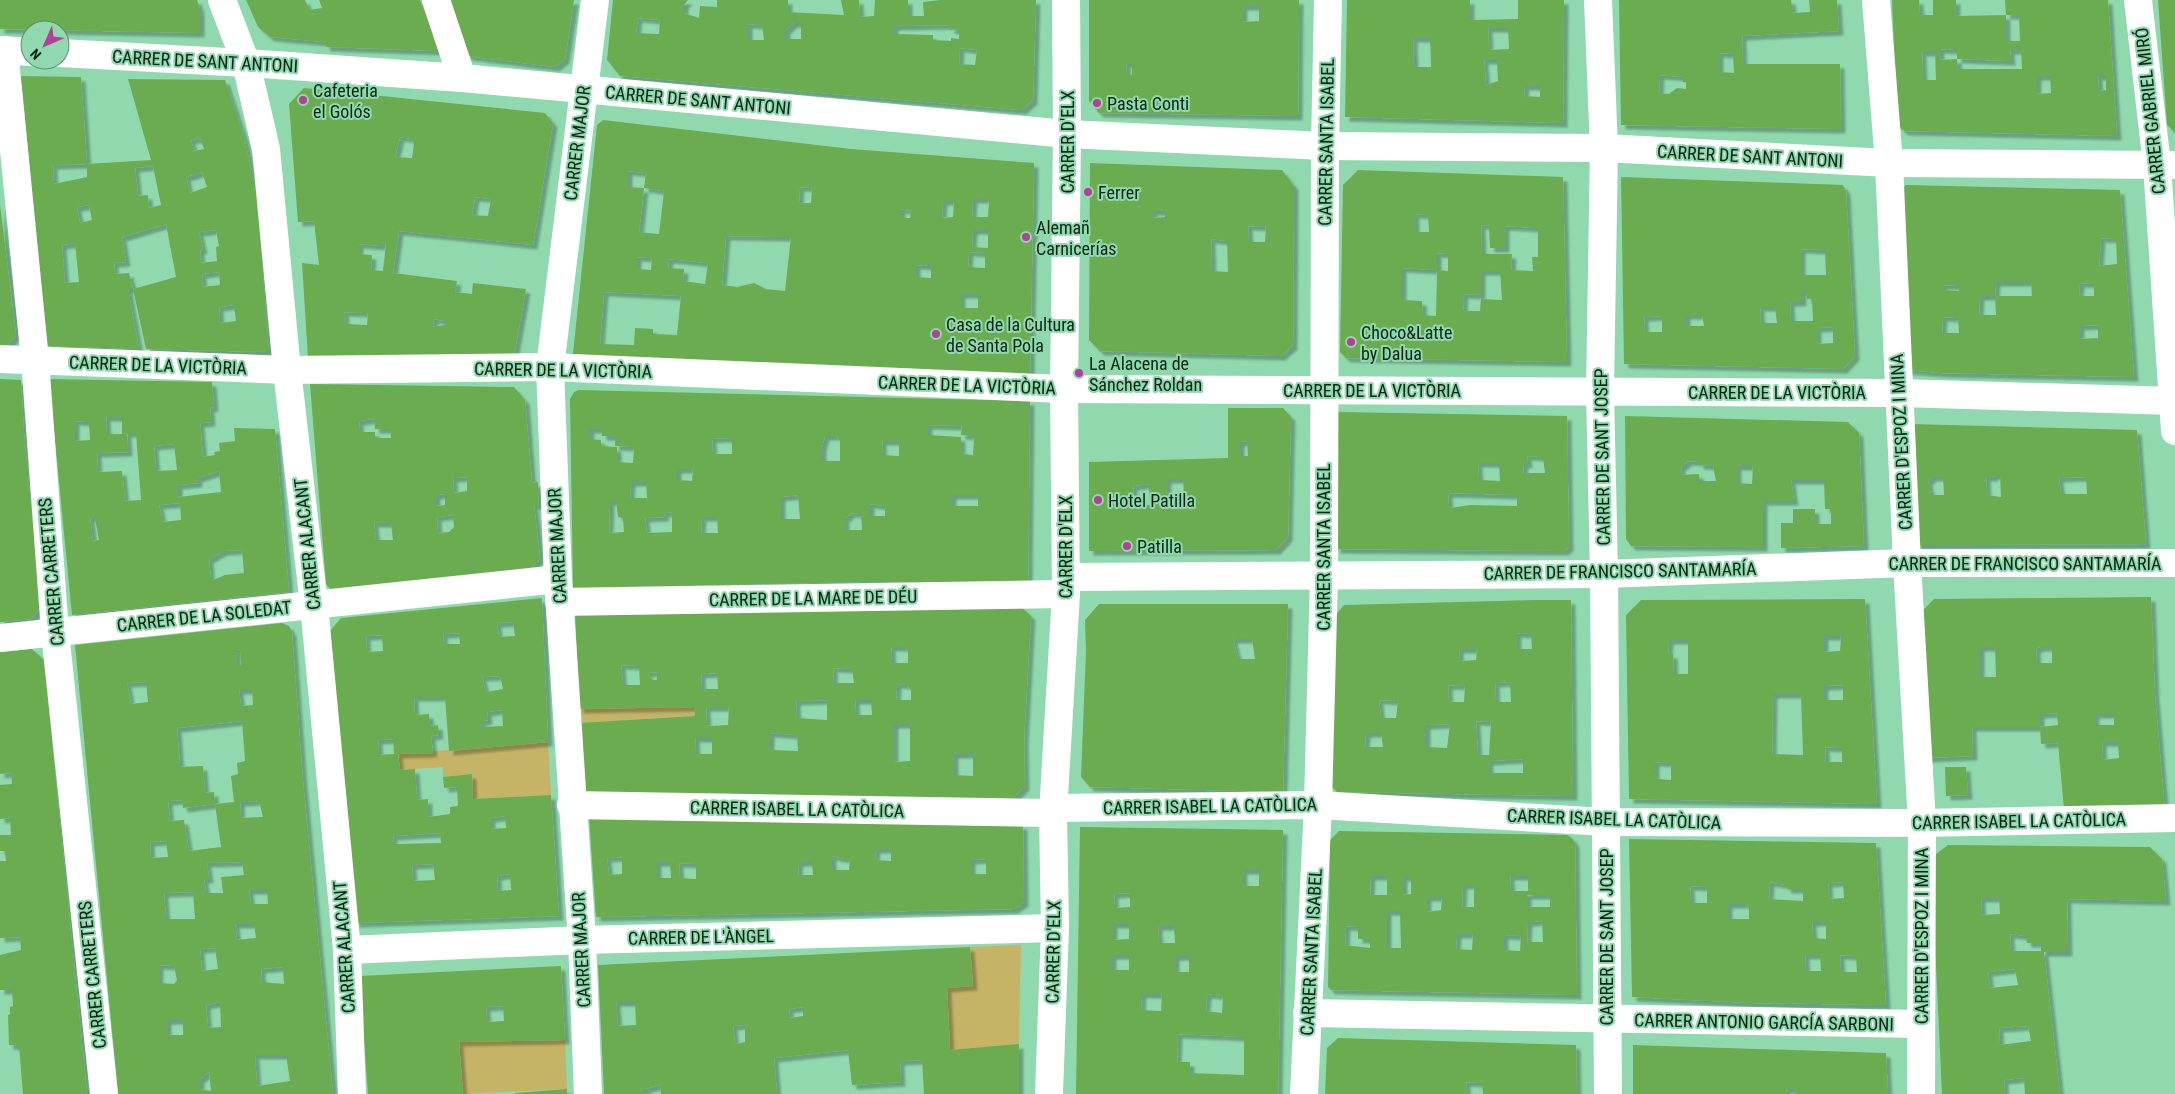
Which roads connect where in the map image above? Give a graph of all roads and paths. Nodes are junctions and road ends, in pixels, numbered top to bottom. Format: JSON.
{"nodes":[{"id":1,"x":222,"y":0,"type":"edge"},
{"id":2,"x":436,"y":0,"type":"edge"},
{"id":3,"x":595,"y":0,"type":"edge"},
{"id":4,"x":1066,"y":0,"type":"edge"},
{"id":5,"x":1328,"y":0,"type":"edge"},
{"id":6,"x":1598,"y":0,"type":"edge"},
{"id":7,"x":1876,"y":0,"type":"edge"},
{"id":8,"x":2138,"y":0,"type":"edge"},
{"id":9,"x":11,"y":51,"type":"edge"},
{"id":10,"x":70,"y":54,"type":"edge"},
{"id":11,"x":246,"y":63,"type":"junction"},
{"id":12,"x":462,"y":78,"type":"junction"},
{"id":13,"x":583,"y":90,"type":"junction"},
{"id":14,"x":1067,"y":134,"type":"junction"},
{"id":15,"x":1325,"y":146,"type":"junction"},
{"id":16,"x":1604,"y":148,"type":"junction"},
{"id":17,"x":1889,"y":163,"type":"junction"},
{"id":18,"x":2166,"y":165,"type":"edge"},
{"id":19,"x":0,"y":359,"type":"edge"},
{"id":20,"x":35,"y":360,"type":"junction"},
{"id":21,"x":550,"y":367,"type":"junction"},
{"id":22,"x":287,"y":370,"type":"junction"},
{"id":23,"x":1064,"y":389,"type":"junction"},
{"id":24,"x":1323,"y":389,"type":"junction"},
{"id":25,"x":1600,"y":391,"type":"junction"},
{"id":26,"x":1899,"y":393,"type":"junction"},
{"id":27,"x":2174,"y":401,"type":"edge"},
{"id":28,"x":2175,"y":432,"type":"edge"},
{"id":29,"x":1906,"y":563,"type":"junction"},
{"id":30,"x":2175,"y":563,"type":"edge"},
{"id":31,"x":1604,"y":574,"type":"junction"},
{"id":32,"x":1324,"y":575,"type":"junction"},
{"id":33,"x":1066,"y":585,"type":"junction"},
{"id":34,"x":558,"y":591,"type":"junction"},
{"id":35,"x":314,"y":605,"type":"junction"},
{"id":36,"x":55,"y":632,"type":"junction"},
{"id":37,"x":0,"y":638,"type":"edge"},
{"id":38,"x":571,"y":805,"type":"junction"},
{"id":39,"x":1318,"y":805,"type":"junction"},
{"id":40,"x":1054,"y":811,"type":"junction"},
{"id":41,"x":2175,"y":818,"type":"edge"},
{"id":42,"x":1606,"y":822,"type":"junction"},
{"id":43,"x":1922,"y":823,"type":"junction"},
{"id":44,"x":1055,"y":928,"type":"junction"},
{"id":45,"x":582,"y":940,"type":"junction"},
{"id":46,"x":347,"y":950,"type":"junction"},
{"id":47,"x":1307,"y":1013,"type":"junction"},
{"id":48,"x":1607,"y":1019,"type":"junction"},
{"id":49,"x":1921,"y":1024,"type":"junction"},
{"id":50,"x":104,"y":1094,"type":"edge"},
{"id":51,"x":352,"y":1094,"type":"edge"},
{"id":52,"x":588,"y":1094,"type":"edge"},
{"id":53,"x":1049,"y":1094,"type":"edge"},
{"id":54,"x":1304,"y":1094,"type":"edge"},
{"id":55,"x":1608,"y":1094,"type":"edge"},
{"id":56,"x":1921,"y":1094,"type":"edge"}],
"edges":[{"from":1,"to":11,"type":"street","name":"CARRER ALACANT"},
{"from":2,"to":12,"type":"street"},
{"from":3,"to":13,"type":"street","name":"CARRER MAJOR"},
{"from":4,"to":14,"type":"street","name":"CARRER D'ELX"},
{"from":5,"to":15,"type":"street","name":"CARRER SANTA ISABEL"},
{"from":6,"to":16,"type":"street","name":"CARRER DE SANT JOSEP"},
{"from":7,"to":17,"type":"street","name":"CARRER D'ESPOZ I MINA"},
{"from":8,"to":18,"type":"street","name":"CARRER GABRIEL MIRÓ"},
{"from":9,"to":20,"type":"street","name":"CARRER CARRETERS"},
{"from":10,"to":11,"type":"street","name":"CARRER DE SANT ANTONI"},
{"from":11,"to":12,"type":"street","name":"CARRER DE SANT ANTONI"},
{"from":11,"to":22,"type":"street","name":"CARRER ALACANT"},
{"from":12,"to":13,"type":"street","name":"CARRER DE SANT ANTONI"},
{"from":13,"to":14,"type":"street","name":"CARRER DE SANT ANTONI"},
{"from":13,"to":21,"type":"street","name":"CARRER MAJOR"},
{"from":14,"to":15,"type":"street","name":"CARRER DE SANT ANTONI"},
{"from":14,"to":23,"type":"street","name":"CARRER D'ELX"},
{"from":15,"to":16,"type":"street","name":"CARRER DE SANT ANTONI"},
{"from":15,"to":24,"type":"street","name":"CARRER SANTA ISABEL"},
{"from":16,"to":17,"type":"street","name":"CARRER DE SANT ANTONI"},
{"from":16,"to":25,"type":"street","name":"CARRER DE SANT JOSEP"},
{"from":17,"to":18,"type":"street","name":"CARRER DE SANT ANTONI"},
{"from":17,"to":26,"type":"street","name":"CARRER D'ESPOZ I MINA"},
{"from":18,"to":27,"type":"street","name":"CARRER GABRIEL MIRÓ"},
{"from":19,"to":20,"type":"street","name":"CARRER DE LA VICTÒRIA"},
{"from":20,"to":22,"type":"street","name":"CARRER DE LA VICTÒRIA"},
{"from":20,"to":36,"type":"street","name":"CARRER CARRETERS"},
{"from":21,"to":22,"type":"street","name":"CARRER DE LA VICTÒRIA"},
{"from":21,"to":23,"type":"street","name":"CARRER DE LA VICTÒRIA"},
{"from":21,"to":34,"type":"street","name":"CARRER MAJOR"},
{"from":22,"to":35,"type":"street","name":"CARRER ALACANT"},
{"from":23,"to":24,"type":"street","name":"CARRER DE LA VICTÒRIA"},
{"from":23,"to":33,"type":"street","name":"CARRER D'ELX"},
{"from":24,"to":25,"type":"street","name":"CARRER DE LA VICTÒRIA"},
{"from":24,"to":32,"type":"street","name":"CARRER SANTA ISABEL"},
{"from":25,"to":26,"type":"street","name":"CARRER DE LA VICTÒRIA"},
{"from":25,"to":31,"type":"street","name":"CARRER DE SANT JOSEP"},
{"from":26,"to":27,"type":"street","name":"CARRER DE LA VICTÒRIA"},
{"from":26,"to":29,"type":"street","name":"CARRER D'ESPOZ I MINA"},
{"from":27,"to":28,"type":"street","name":"CARRER GABRIEL MIRÓ"},
{"from":29,"to":30,"type":"street","name":"CARRER DE FRANCISCO SANTAMARÍA"},
{"from":29,"to":31,"type":"street","name":"CARRER DE FRANCISCO SANTAMARÍA"},
{"from":29,"to":43,"type":"street","name":"CARRER D'ESPOZ I MINA"},
{"from":31,"to":32,"type":"street","name":"CARRER DE FRANCISCO SANTAMARÍA"},
{"from":31,"to":42,"type":"street","name":"CARRER DE SANT JOSEP"},
{"from":32,"to":33,"type":"street","name":"CARRER DE FRANCISCO SANTAMARÍA"},
{"from":32,"to":39,"type":"street","name":"CARRER SANTA ISABEL"},
{"from":33,"to":34,"type":"street","name":"CARRER DE LA MARE DE DÉU"},
{"from":33,"to":40,"type":"street","name":"CARRER D'ELX"},
{"from":34,"to":35,"type":"street","name":"CARRER DE LA SOLEDAT"},
{"from":34,"to":38,"type":"street","name":"CARRER MAJOR"},
{"from":35,"to":36,"type":"street","name":"CARRER DE LA SOLEDAT"},
{"from":35,"to":46,"type":"street","name":"CARRER ALACANT"},
{"from":36,"to":37,"type":"street","name":"CARRER DE LA SOLEDAT"},
{"from":36,"to":50,"type":"street","name":"CARRER CARRETERS"},
{"from":38,"to":40,"type":"street","name":"CARRER ISABEL LA CATÒLICA"},
{"from":38,"to":45,"type":"street","name":"CARRER MAJOR"},
{"from":39,"to":40,"type":"street","name":"CARRER ISABEL LA CATÒLICA"},
{"from":39,"to":42,"type":"street","name":"CARRER ISABEL LA CATÒLICA"},
{"from":39,"to":47,"type":"street","name":"CARRER SANTA ISABEL"},
{"from":40,"to":44,"type":"street","name":"CARRER D'ELX"},
{"from":41,"to":43,"type":"street","name":"CARRER ISABEL LA CATÒLICA"},
{"from":42,"to":43,"type":"street","name":"CARRER ISABEL LA CATÒLICA"},
{"from":42,"to":48,"type":"street","name":"CARRER DE SANT JOSEP"},
{"from":43,"to":49,"type":"street","name":"CARRER D'ESPOZ I MINA"},
{"from":44,"to":45,"type":"street","name":"CARRER DE L'ÀNGEL"},
{"from":44,"to":53,"type":"street","name":"CARRER D'ELX"},
{"from":45,"to":46,"type":"street","name":"CARRER DE L'ÀNGEL"},
{"from":45,"to":52,"type":"street","name":"CARRER MAJOR"},
{"from":46,"to":51,"type":"street","name":"CARRER ALACANT"},
{"from":47,"to":48,"type":"street","name":"CARRER ANTONIO GARCÍA SARBONI"},
{"from":47,"to":54,"type":"street","name":"CARRER SANTA ISABEL"},
{"from":48,"to":49,"type":"street","name":"CARRER ANTONIO GARCÍA SARBONI"},
{"from":48,"to":55,"type":"street","name":"CARRER DE SANT JOSEP"},
{"from":49,"to":56,"type":"street","name":"CARRER D'ESPOZ I MINA"}]}
